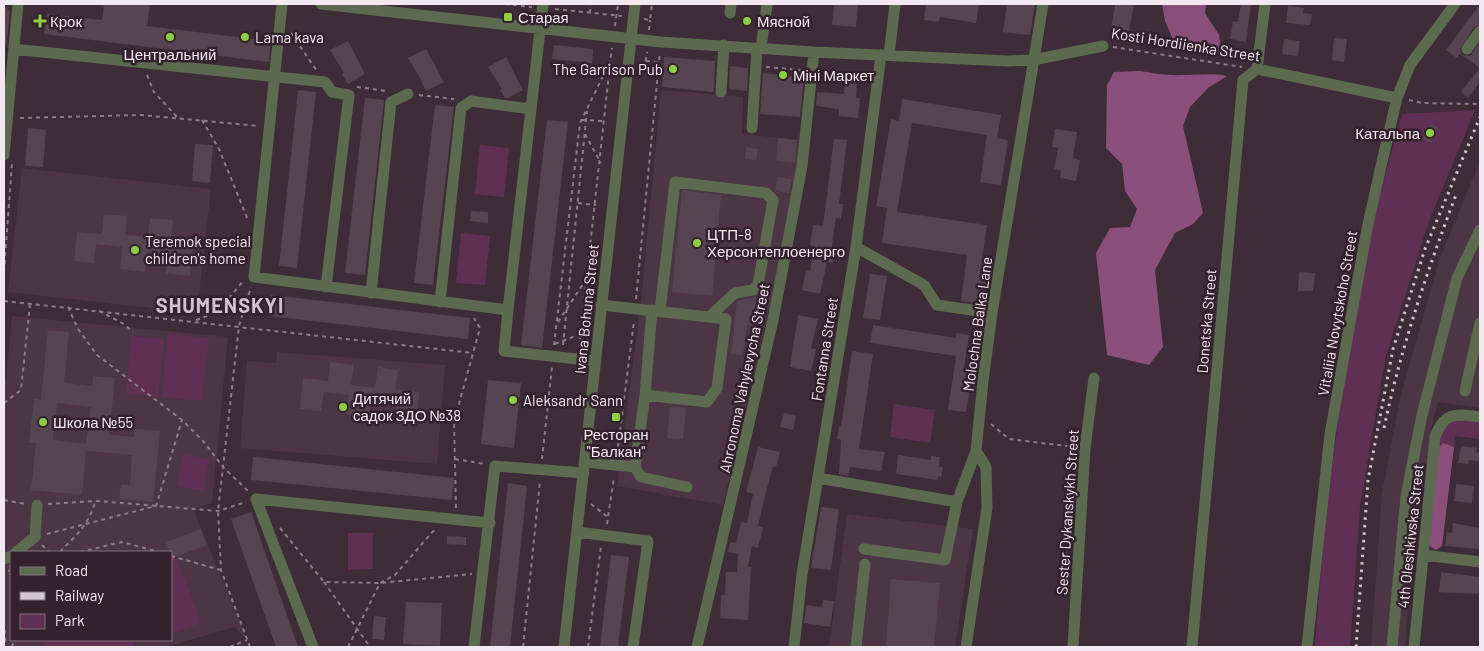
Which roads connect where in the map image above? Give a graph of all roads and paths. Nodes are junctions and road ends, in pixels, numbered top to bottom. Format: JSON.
{"nodes":[{"id":1,"x":18,"y":4,"type":"edge"},
{"id":2,"x":282,"y":4,"type":"edge"},
{"id":3,"x":321,"y":4,"type":"edge"},
{"id":4,"x":505,"y":4,"type":"edge"},
{"id":5,"x":591,"y":4,"type":"edge"},
{"id":6,"x":618,"y":4,"type":"edge"},
{"id":7,"x":634,"y":4,"type":"edge"},
{"id":8,"x":767,"y":4,"type":"edge"},
{"id":9,"x":896,"y":4,"type":"edge"},
{"id":10,"x":1043,"y":4,"type":"edge"},
{"id":11,"x":1265,"y":4,"type":"edge"},
{"id":12,"x":1455,"y":4,"type":"edge"},
{"id":13,"x":542,"y":6,"type":"edge"},
{"id":14,"x":590,"y":13,"type":"junction"},
{"id":15,"x":281,"y":18,"type":"junction"},
{"id":16,"x":540,"y":28,"type":"junction"},
{"id":17,"x":1480,"y":31,"type":"edge"},
{"id":18,"x":631,"y":39,"type":"junction"},
{"id":19,"x":660,"y":42,"type":"junction"},
{"id":20,"x":724,"y":46,"type":"junction"},
{"id":21,"x":1103,"y":46,"type":"joint"},
{"id":22,"x":759,"y":48,"type":"junction"},
{"id":23,"x":14,"y":49,"type":"junction"},
{"id":24,"x":1467,"y":49,"type":"dead end"},
{"id":25,"x":612,"y":50,"type":"dead end"},
{"id":26,"x":814,"y":52,"type":"junction"},
{"id":27,"x":885,"y":55,"type":"junction"},
{"id":28,"x":1033,"y":60,"type":"junction"},
{"id":29,"x":646,"y":61,"type":"dead end"},
{"id":30,"x":610,"y":62,"type":"junction"},
{"id":31,"x":659,"y":62,"type":"junction"},
{"id":32,"x":142,"y":63,"type":"junction"},
{"id":33,"x":1257,"y":69,"type":"junction"},
{"id":34,"x":275,"y":77,"type":"junction"},
{"id":35,"x":325,"y":82,"type":"junction"},
{"id":36,"x":721,"y":92,"type":"dead end"},
{"id":37,"x":408,"y":94,"type":"dead end"},
{"id":38,"x":1397,"y":98,"type":"junction"},
{"id":39,"x":1480,"y":104,"type":"edge"},
{"id":40,"x":531,"y":109,"type":"junction"},
{"id":41,"x":588,"y":110,"type":"junction"},
{"id":42,"x":7,"y":118,"type":"junction"},
{"id":43,"x":178,"y":118,"type":"junction"},
{"id":44,"x":202,"y":120,"type":"junction"},
{"id":45,"x":582,"y":120,"type":"junction"},
{"id":46,"x":586,"y":120,"type":"junction"},
{"id":47,"x":605,"y":121,"type":"junction"},
{"id":48,"x":270,"y":127,"type":"junction"},
{"id":49,"x":752,"y":128,"type":"dead end"},
{"id":50,"x":585,"y":134,"type":"junction"},
{"id":51,"x":4,"y":155,"type":"edge"},
{"id":52,"x":600,"y":163,"type":"junction"},
{"id":53,"x":578,"y":203,"type":"junction"},
{"id":54,"x":596,"y":205,"type":"junction"},
{"id":55,"x":250,"y":226,"type":"dead end"},
{"id":56,"x":1480,"y":230,"type":"edge"},
{"id":57,"x":856,"y":247,"type":"junction"},
{"id":58,"x":254,"y":272,"type":"junction"},
{"id":59,"x":587,"y":277,"type":"junction"},
{"id":60,"x":326,"y":287,"type":"junction"},
{"id":61,"x":371,"y":293,"type":"junction"},
{"id":62,"x":4,"y":301,"type":"edge"},
{"id":63,"x":440,"y":302,"type":"junction"},
{"id":64,"x":30,"y":303,"type":"junction"},
{"id":65,"x":466,"y":305,"type":"junction"},
{"id":66,"x":601,"y":305,"type":"junction"},
{"id":67,"x":68,"y":307,"type":"junction"},
{"id":68,"x":567,"y":308,"type":"junction"},
{"id":69,"x":636,"y":309,"type":"junction"},
{"id":70,"x":97,"y":310,"type":"junction"},
{"id":71,"x":508,"y":310,"type":"junction"},
{"id":72,"x":656,"y":311,"type":"junction"},
{"id":73,"x":992,"y":313,"type":"junction"},
{"id":74,"x":708,"y":317,"type":"junction"},
{"id":75,"x":194,"y":321,"type":"junction"},
{"id":76,"x":1480,"y":323,"type":"edge"},
{"id":77,"x":557,"y":324,"type":"junction"},
{"id":78,"x":239,"y":326,"type":"junction"},
{"id":79,"x":133,"y":332,"type":"dead end"},
{"id":80,"x":580,"y":334,"type":"junction"},
{"id":81,"x":564,"y":340,"type":"junction"},
{"id":82,"x":554,"y":344,"type":"junction"},
{"id":83,"x":473,"y":353,"type":"junction"},
{"id":84,"x":558,"y":357,"type":"junction"},
{"id":85,"x":577,"y":360,"type":"junction"},
{"id":86,"x":596,"y":361,"type":"junction"},
{"id":87,"x":1094,"y":378,"type":"dead end"},
{"id":88,"x":1465,"y":391,"type":"dead end"},
{"id":89,"x":645,"y":395,"type":"junction"},
{"id":90,"x":4,"y":402,"type":"edge"},
{"id":91,"x":979,"y":416,"type":"junction"},
{"id":92,"x":1480,"y":417,"type":"edge"},
{"id":93,"x":182,"y":420,"type":"junction"},
{"id":94,"x":1085,"y":448,"type":"junction"},
{"id":95,"x":976,"y":451,"type":"junction"},
{"id":96,"x":455,"y":459,"type":"junction"},
{"id":97,"x":495,"y":466,"type":"junction"},
{"id":98,"x":616,"y":466,"type":"junction"},
{"id":99,"x":223,"y":467,"type":"junction"},
{"id":100,"x":635,"y":467,"type":"junction"},
{"id":101,"x":584,"y":468,"type":"junction"},
{"id":102,"x":541,"y":470,"type":"junction"},
{"id":103,"x":818,"y":478,"type":"junction"},
{"id":104,"x":687,"y":487,"type":"dead end"},
{"id":105,"x":256,"y":498,"type":"junction"},
{"id":106,"x":4,"y":500,"type":"edge"},
{"id":107,"x":95,"y":501,"type":"junction"},
{"id":108,"x":957,"y":502,"type":"junction"},
{"id":109,"x":591,"y":504,"type":"dead end"},
{"id":110,"x":37,"y":505,"type":"junction"},
{"id":111,"x":156,"y":506,"type":"junction"},
{"id":112,"x":218,"y":511,"type":"junction"},
{"id":113,"x":609,"y":518,"type":"junction"},
{"id":114,"x":450,"y":519,"type":"junction"},
{"id":115,"x":274,"y":521,"type":"dead end"},
{"id":116,"x":490,"y":523,"type":"junction"},
{"id":117,"x":86,"y":524,"type":"junction"},
{"id":118,"x":577,"y":532,"type":"junction"},
{"id":119,"x":603,"y":536,"type":"junction"},
{"id":120,"x":35,"y":537,"type":"junction"},
{"id":121,"x":864,"y":549,"type":"dead end"},
{"id":122,"x":17,"y":551,"type":"edge"},
{"id":123,"x":61,"y":551,"type":"edge"},
{"id":124,"x":84,"y":551,"type":"edge"},
{"id":125,"x":155,"y":551,"type":"edge"},
{"id":126,"x":172,"y":556,"type":"edge"},
{"id":127,"x":1424,"y":556,"type":"junction"},
{"id":128,"x":1480,"y":562,"type":"edge"},
{"id":129,"x":865,"y":564,"type":"dead end"},
{"id":130,"x":221,"y":570,"type":"junction"},
{"id":131,"x":483,"y":573,"type":"junction"},
{"id":132,"x":324,"y":582,"type":"junction"},
{"id":133,"x":380,"y":583,"type":"junction"},
{"id":134,"x":4,"y":622,"type":"edge"},
{"id":135,"x":357,"y":629,"type":"junction"},
{"id":136,"x":247,"y":640,"type":"junction"},
{"id":137,"x":6,"y":647,"type":"edge"},
{"id":138,"x":230,"y":647,"type":"edge"},
{"id":139,"x":250,"y":647,"type":"edge"},
{"id":140,"x":313,"y":647,"type":"edge"},
{"id":141,"x":348,"y":647,"type":"edge"},
{"id":142,"x":370,"y":647,"type":"edge"},
{"id":143,"x":474,"y":647,"type":"edge"},
{"id":144,"x":523,"y":647,"type":"edge"},
{"id":145,"x":564,"y":647,"type":"edge"},
{"id":146,"x":588,"y":647,"type":"edge"},
{"id":147,"x":633,"y":647,"type":"edge"},
{"id":148,"x":697,"y":647,"type":"edge"},
{"id":149,"x":794,"y":647,"type":"edge"},
{"id":150,"x":856,"y":647,"type":"edge"},
{"id":151,"x":966,"y":647,"type":"edge"},
{"id":152,"x":1073,"y":647,"type":"edge"},
{"id":153,"x":1192,"y":647,"type":"edge"},
{"id":154,"x":1307,"y":647,"type":"edge"},
{"id":155,"x":1392,"y":647,"type":"edge"},
{"id":156,"x":1414,"y":647,"type":"edge"}],
"edges":[{"from":1,"to":23,"type":"street"},
{"from":2,"to":15,"type":"street"},
{"from":3,"to":16,"type":"street"},
{"from":4,"to":13,"type":"path"},
{"from":5,"to":14,"type":"path"},
{"from":6,"to":14,"type":"path"},
{"from":7,"to":18,"type":"street","name":"Ivana Bohuna Street"},
{"from":8,"to":22,"type":"street"},
{"from":9,"to":27,"type":"street","name":"Fontanna Street"},
{"from":10,"to":28,"type":"street","name":"Molochna Balka Lane"},
{"from":11,"to":33,"type":"street"},
{"from":12,"to":38,"type":"street","name":"Vitaliia Novytskoho Street"},
{"from":13,"to":14,"type":"path"},
{"from":13,"to":16,"type":"street"},
{"from":15,"to":34,"type":"street"},
{"from":15,"to":35,"type":"path"},
{"from":16,"to":18,"type":"street"},
{"from":16,"to":40,"type":"street"},
{"from":17,"to":24,"type":"street"},
{"from":18,"to":19,"type":"street","name":"Kosti Hordiienka Street"},
{"from":18,"to":66,"type":"street","name":"Ivana Bohuna Street"},
{"from":19,"to":20,"type":"street","name":"Kosti Hordiienka Street"},
{"from":19,"to":31,"type":"path"},
{"from":20,"to":22,"type":"street","name":"Kosti Hordiienka Street"},
{"from":20,"to":36,"type":"street"},
{"from":21,"to":28,"type":"street","name":"Kosti Hordiienka Street"},
{"from":21,"to":33,"type":"path","name":"Kosti Hordiienka Street"},
{"from":22,"to":26,"type":"street","name":"Kosti Hordiienka Street"},
{"from":22,"to":49,"type":"street"},
{"from":23,"to":32,"type":"street"},
{"from":23,"to":42,"type":"street"},
{"from":25,"to":30,"type":"path"},
{"from":26,"to":27,"type":"street","name":"Kosti Hordiienka Street"},
{"from":26,"to":148,"type":"street","name":"Ahronoma Vahylevycha Street"},
{"from":27,"to":28,"type":"street","name":"Kosti Hordiienka Street"},
{"from":27,"to":57,"type":"street","name":"Fontanna Street"},
{"from":28,"to":73,"type":"street","name":"Molochna Balka Lane"},
{"from":29,"to":31,"type":"path"},
{"from":30,"to":41,"type":"path"},
{"from":30,"to":47,"type":"path"},
{"from":31,"to":69,"type":"path"},
{"from":32,"to":34,"type":"street"},
{"from":32,"to":43,"type":"path"},
{"from":33,"to":38,"type":"street","name":"Kosti Hordiienka Street"},
{"from":33,"to":153,"type":"street","name":"Donetska Street"},
{"from":34,"to":35,"type":"street"},
{"from":34,"to":48,"type":"street"},
{"from":35,"to":60,"type":"street"},
{"from":37,"to":61,"type":"street"},
{"from":38,"to":39,"type":"path"},
{"from":38,"to":154,"type":"street","name":"Vitaliia Novytskoho Street"},
{"from":40,"to":63,"type":"street"},
{"from":40,"to":71,"type":"street"},
{"from":41,"to":45,"type":"path"},
{"from":41,"to":46,"type":"path"},
{"from":42,"to":43,"type":"path"},
{"from":42,"to":51,"type":"street"},
{"from":43,"to":44,"type":"path"},
{"from":44,"to":48,"type":"path"},
{"from":44,"to":55,"type":"path"},
{"from":45,"to":46,"type":"path"},
{"from":45,"to":77,"type":"path"},
{"from":46,"to":47,"type":"path"},
{"from":46,"to":50,"type":"path"},
{"from":47,"to":52,"type":"path"},
{"from":48,"to":58,"type":"street"},
{"from":50,"to":52,"type":"path"},
{"from":50,"to":53,"type":"path"},
{"from":52,"to":54,"type":"path"},
{"from":53,"to":54,"type":"path"},
{"from":53,"to":68,"type":"path"},
{"from":54,"to":59,"type":"path"},
{"from":56,"to":155,"type":"street"},
{"from":57,"to":73,"type":"street"},
{"from":57,"to":103,"type":"street","name":"Fontanna Street"},
{"from":58,"to":60,"type":"street"},
{"from":58,"to":75,"type":"path"},
{"from":58,"to":78,"type":"path"},
{"from":59,"to":68,"type":"path"},
{"from":59,"to":80,"type":"path"},
{"from":60,"to":61,"type":"street"},
{"from":61,"to":63,"type":"street"},
{"from":62,"to":64,"type":"path"},
{"from":63,"to":65,"type":"street"},
{"from":64,"to":67,"type":"path"},
{"from":64,"to":90,"type":"path"},
{"from":65,"to":71,"type":"street"},
{"from":65,"to":83,"type":"path"},
{"from":66,"to":69,"type":"street"},
{"from":66,"to":86,"type":"street","name":"Ivana Bohuna Street"},
{"from":67,"to":70,"type":"path"},
{"from":67,"to":93,"type":"path"},
{"from":68,"to":77,"type":"path"},
{"from":68,"to":81,"type":"path"},
{"from":69,"to":72,"type":"street"},
{"from":69,"to":98,"type":"path"},
{"from":70,"to":75,"type":"path"},
{"from":70,"to":79,"type":"path"},
{"from":71,"to":84,"type":"street"},
{"from":72,"to":74,"type":"street"},
{"from":72,"to":74,"type":"street"},
{"from":72,"to":89,"type":"street"},
{"from":73,"to":91,"type":"street","name":"Molochna Balka Lane"},
{"from":74,"to":89,"type":"street"},
{"from":75,"to":78,"type":"path"},
{"from":76,"to":88,"type":"street"},
{"from":77,"to":82,"type":"path"},
{"from":78,"to":83,"type":"path"},
{"from":78,"to":99,"type":"path"},
{"from":80,"to":81,"type":"path"},
{"from":80,"to":85,"type":"path"},
{"from":81,"to":82,"type":"path"},
{"from":81,"to":84,"type":"path"},
{"from":82,"to":84,"type":"path"},
{"from":83,"to":96,"type":"path"},
{"from":84,"to":85,"type":"street"},
{"from":84,"to":102,"type":"path"},
{"from":85,"to":86,"type":"street"},
{"from":86,"to":101,"type":"street","name":"Ivana Bohuna Street"},
{"from":87,"to":94,"type":"street","name":"Sester Dykanskykh Street"},
{"from":89,"to":100,"type":"street"},
{"from":91,"to":94,"type":"path"},
{"from":91,"to":95,"type":"street","name":"Molochna Balka Lane"},
{"from":92,"to":127,"type":"street","name":"4th Oleshkivska Street"},
{"from":93,"to":99,"type":"path"},
{"from":93,"to":111,"type":"path"},
{"from":94,"to":152,"type":"street","name":"Sester Dykanskykh Street"},
{"from":95,"to":108,"type":"street"},
{"from":95,"to":151,"type":"street","name":"Molochna Balka Lane"},
{"from":96,"to":97,"type":"path"},
{"from":96,"to":114,"type":"path"},
{"from":97,"to":102,"type":"street"},
{"from":97,"to":116,"type":"street"},
{"from":98,"to":100,"type":"street"},
{"from":98,"to":101,"type":"street"},
{"from":98,"to":113,"type":"path"},
{"from":99,"to":105,"type":"path"},
{"from":99,"to":112,"type":"path"},
{"from":100,"to":104,"type":"street"},
{"from":101,"to":102,"type":"street"},
{"from":101,"to":118,"type":"street","name":"Ivana Bohuna Street"},
{"from":102,"to":144,"type":"path"},
{"from":103,"to":108,"type":"street"},
{"from":103,"to":149,"type":"street","name":"Fontanna Street"},
{"from":105,"to":112,"type":"path"},
{"from":105,"to":114,"type":"street"},
{"from":105,"to":140,"type":"street"},
{"from":106,"to":110,"type":"path"},
{"from":107,"to":110,"type":"path"},
{"from":107,"to":111,"type":"path"},
{"from":107,"to":117,"type":"path"},
{"from":108,"to":121,"type":"street"},
{"from":109,"to":113,"type":"path"},
{"from":110,"to":120,"type":"street"},
{"from":111,"to":112,"type":"path"},
{"from":111,"to":117,"type":"path"},
{"from":112,"to":130,"type":"path"},
{"from":113,"to":119,"type":"path"},
{"from":114,"to":116,"type":"street"},
{"from":114,"to":133,"type":"path"},
{"from":115,"to":132,"type":"path"},
{"from":116,"to":131,"type":"street"},
{"from":117,"to":120,"type":"path"},
{"from":117,"to":123,"type":"path"},
{"from":118,"to":119,"type":"street"},
{"from":118,"to":145,"type":"street","name":"Ivana Bohuna Street"},
{"from":119,"to":146,"type":"path"},
{"from":119,"to":147,"type":"street"},
{"from":120,"to":122,"type":"street"},
{"from":124,"to":125,"type":"path"},
{"from":126,"to":130,"type":"path"},
{"from":127,"to":128,"type":"street"},
{"from":127,"to":156,"type":"street","name":"4th Oleshkivska Street"},
{"from":129,"to":150,"type":"street"},
{"from":130,"to":136,"type":"path"},
{"from":131,"to":133,"type":"path"},
{"from":131,"to":143,"type":"street"},
{"from":132,"to":133,"type":"path"},
{"from":132,"to":135,"type":"path"},
{"from":133,"to":135,"type":"path"},
{"from":134,"to":137,"type":"path"},
{"from":135,"to":141,"type":"path"},
{"from":135,"to":142,"type":"path"},
{"from":136,"to":138,"type":"path"},
{"from":136,"to":139,"type":"path"}]}
